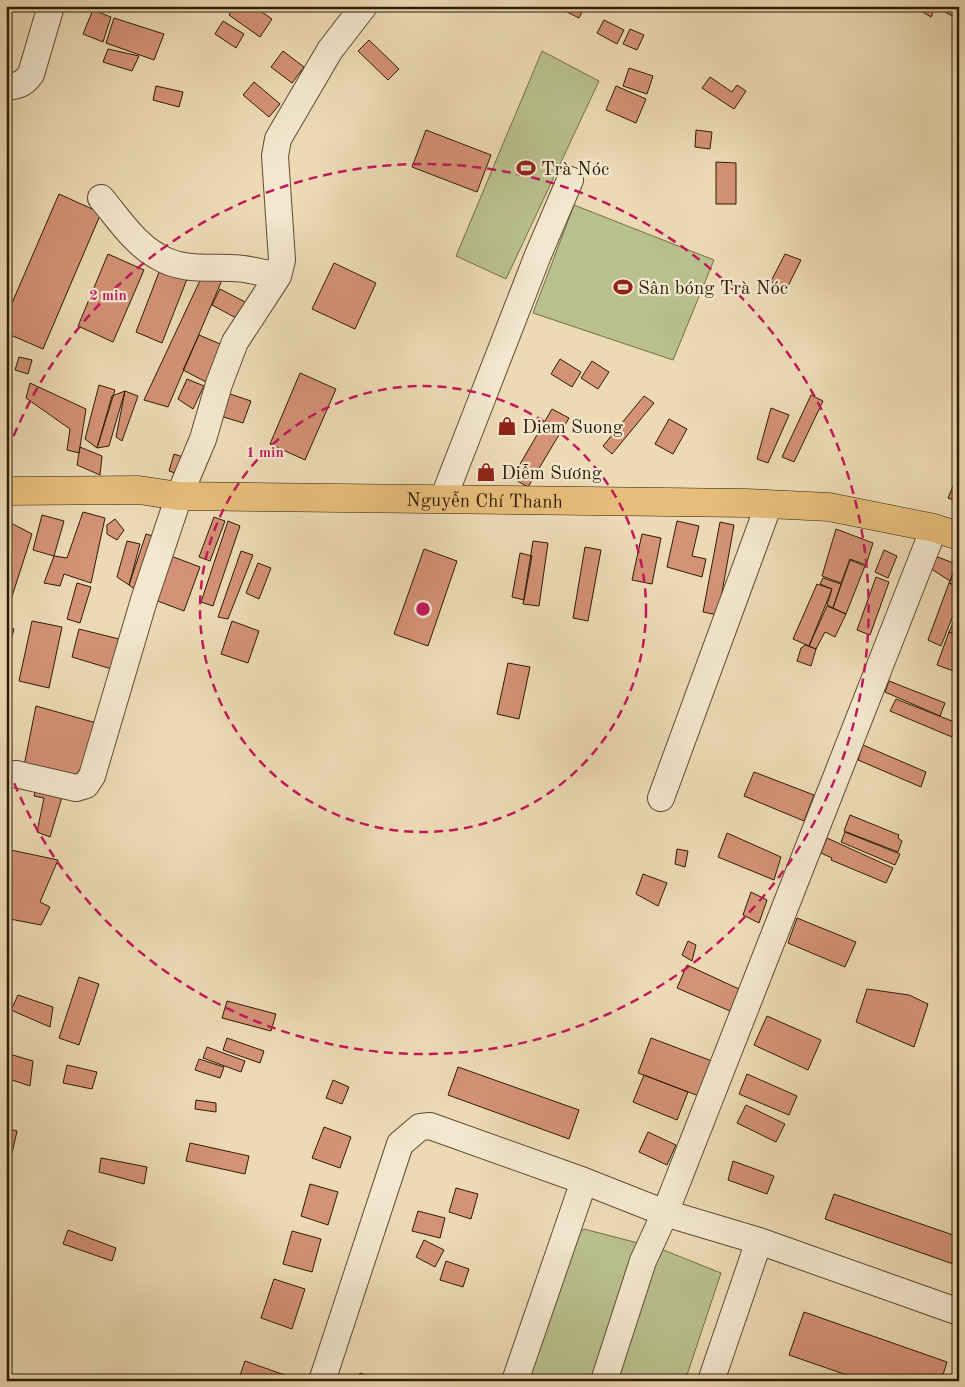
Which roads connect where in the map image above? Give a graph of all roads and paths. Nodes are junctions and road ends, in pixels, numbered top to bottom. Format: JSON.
{"nodes":[{"id":1,"x":51,"y":6,"type":"edge"},
{"id":2,"x":364,"y":6,"type":"edge"},
{"id":3,"x":6,"y":87,"type":"edge"},
{"id":4,"x":570,"y":180,"type":"dead end"},
{"id":5,"x":101,"y":198,"type":"dead end"},
{"id":6,"x":278,"y":276,"type":"junction"},
{"id":7,"x":6,"y":491,"type":"edge"},
{"id":8,"x":179,"y":496,"type":"junction"},
{"id":9,"x":444,"y":499,"type":"junction"},
{"id":10,"x":769,"y":504,"type":"junction"},
{"id":11,"x":952,"y":531,"type":"edge"},
{"id":12,"x":6,"y":775,"type":"edge"},
{"id":13,"x":660,"y":798,"type":"dead end"},
{"id":14,"x":584,"y":1181,"type":"junction"},
{"id":15,"x":665,"y":1214,"type":"junction"},
{"id":16,"x":759,"y":1242,"type":"junction"},
{"id":17,"x":959,"y":1312,"type":"edge"},
{"id":18,"x":322,"y":1381,"type":"edge"},
{"id":19,"x":515,"y":1381,"type":"edge"},
{"id":20,"x":604,"y":1381,"type":"edge"},
{"id":21,"x":711,"y":1381,"type":"edge"}],
"edges":[{"from":1,"to":3,"type":"street"},
{"from":2,"to":6,"type":"street"},
{"from":4,"to":9,"type":"street"},
{"from":5,"to":6,"type":"street"},
{"from":6,"to":8,"type":"street"},
{"from":7,"to":8,"type":"main road","name":"Nguyễn Chí Thanh"},
{"from":8,"to":9,"type":"main road","name":"Nguyễn Chí Thanh"},
{"from":8,"to":12,"type":"street"},
{"from":9,"to":10,"type":"main road","name":"Nguyễn Chí Thanh"},
{"from":10,"to":11,"type":"main road","name":"Nguyễn Chí Thanh"},
{"from":10,"to":13,"type":"street"},
{"from":11,"to":15,"type":"street"},
{"from":14,"to":15,"type":"street"},
{"from":14,"to":18,"type":"street"},
{"from":14,"to":19,"type":"street"},
{"from":15,"to":16,"type":"street"},
{"from":15,"to":20,"type":"street"},
{"from":16,"to":17,"type":"street"},
{"from":16,"to":21,"type":"street"}]}
